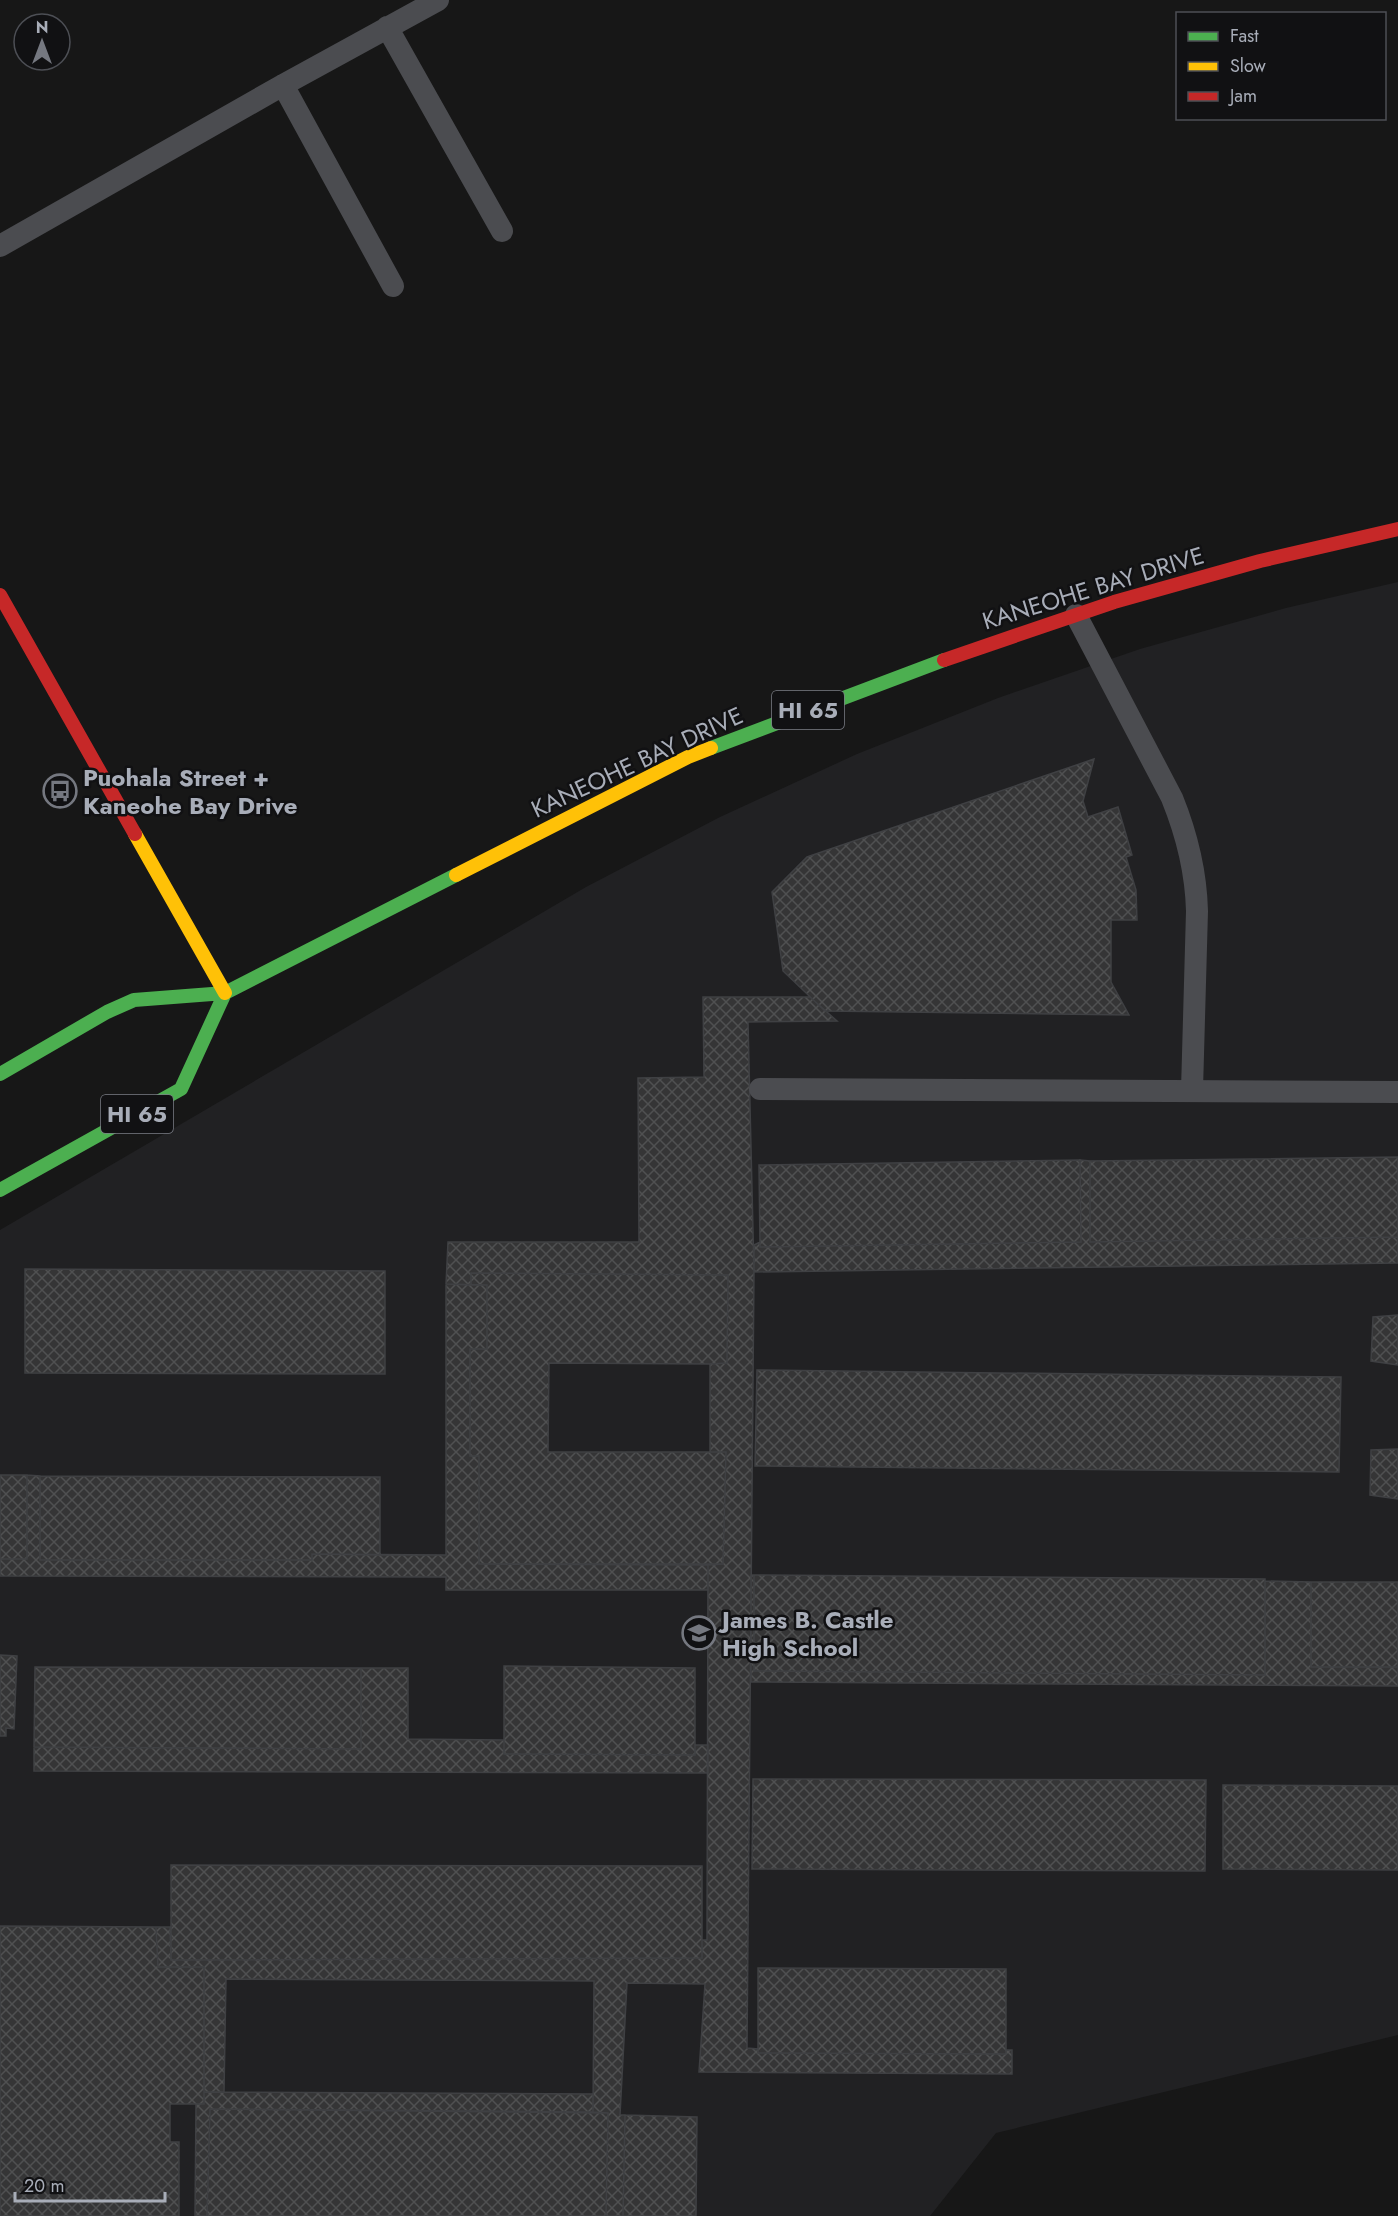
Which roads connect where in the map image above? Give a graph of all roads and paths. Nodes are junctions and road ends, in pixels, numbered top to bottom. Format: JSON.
{"nodes":[{"id":1,"x":438,"y":0,"type":"edge"},
{"id":2,"x":387,"y":27,"type":"junction"},
{"id":3,"x":283,"y":85,"type":"junction"},
{"id":4,"x":502,"y":231,"type":"dead end"},
{"id":5,"x":0,"y":246,"type":"edge"},
{"id":6,"x":393,"y":286,"type":"dead end"},
{"id":7,"x":1398,"y":529,"type":"edge"},
{"id":8,"x":0,"y":595,"type":"edge"},
{"id":9,"x":1076,"y":615,"type":"junction"},
{"id":10,"x":225,"y":993,"type":"junction"},
{"id":11,"x":0,"y":1074,"type":"edge"},
{"id":12,"x":760,"y":1089,"type":"dead end"},
{"id":13,"x":1192,"y":1090,"type":"junction"},
{"id":14,"x":1398,"y":1092,"type":"edge"},
{"id":15,"x":0,"y":1190,"type":"edge"}],
"edges":[{"from":1,"to":2,"type":"lane"},
{"from":2,"to":3,"type":"lane"},
{"from":2,"to":4,"type":"lane"},
{"from":3,"to":5,"type":"lane"},
{"from":3,"to":6,"type":"lane"},
{"from":7,"to":9,"type":"main road","name":"KANEOHE BAY DRIVE","number":"HI 65"},
{"from":8,"to":10,"type":"main road"},
{"from":9,"to":10,"type":"main road","name":"KANEOHE BAY DRIVE","number":"HI 65"},
{"from":9,"to":13,"type":"lane"},
{"from":10,"to":11,"type":"main road","name":"KANEOHE BAY DRIVE","number":"HI 65"},
{"from":10,"to":15,"type":"main road","number":"HI 65"},
{"from":12,"to":13,"type":"lane"},
{"from":13,"to":14,"type":"lane"}]}
